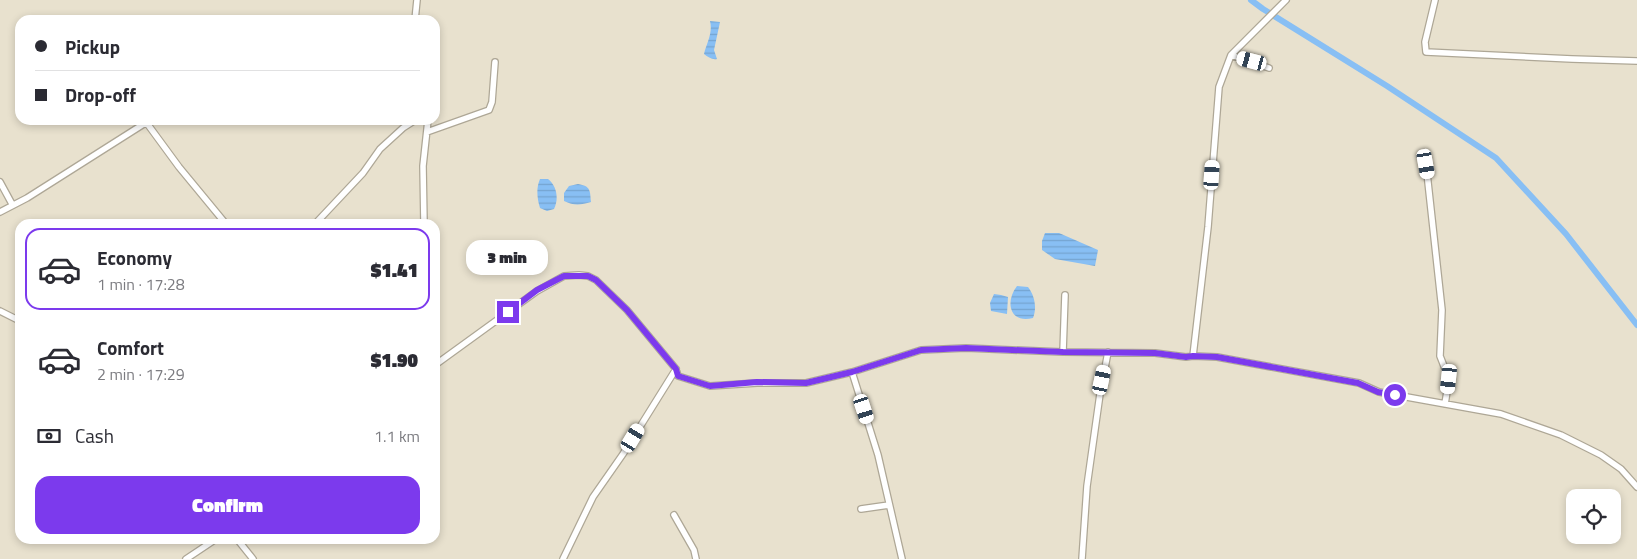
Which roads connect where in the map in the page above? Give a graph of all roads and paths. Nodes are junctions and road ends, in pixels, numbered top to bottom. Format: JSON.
{"nodes":[{"id":1,"x":417,"y":0,"type":"edge"},
{"id":2,"x":1286,"y":0,"type":"edge"},
{"id":3,"x":1435,"y":0,"type":"edge"},
{"id":4,"x":416,"y":15,"type":"edge"},
{"id":5,"x":1231,"y":55,"type":"junction"},
{"id":6,"x":1637,"y":61,"type":"edge"},
{"id":7,"x":495,"y":62,"type":"dead end"},
{"id":8,"x":1268,"y":68,"type":"dead end"},
{"id":9,"x":142,"y":125,"type":"edge"},
{"id":10,"x":151,"y":125,"type":"edge"},
{"id":11,"x":408,"y":125,"type":"edge"},
{"id":12,"x":428,"y":125,"type":"edge"},
{"id":13,"x":427,"y":132,"type":"junction"},
{"id":14,"x":1426,"y":164,"type":"dead end"},
{"id":15,"x":0,"y":182,"type":"edge"},
{"id":16,"x":12,"y":204,"type":"junction"},
{"id":17,"x":0,"y":212,"type":"edge"},
{"id":18,"x":222,"y":219,"type":"edge"},
{"id":19,"x":320,"y":219,"type":"edge"},
{"id":20,"x":424,"y":219,"type":"edge"},
{"id":21,"x":1065,"y":295,"type":"dead end"},
{"id":22,"x":0,"y":311,"type":"edge"},
{"id":23,"x":15,"y":318,"type":"edge"},
{"id":24,"x":1063,"y":352,"type":"junction"},
{"id":25,"x":1108,"y":352,"type":"junction"},
{"id":26,"x":1193,"y":356,"type":"junction"},
{"id":27,"x":440,"y":361,"type":"edge"},
{"id":28,"x":676,"y":369,"type":"junction"},
{"id":29,"x":852,"y":372,"type":"junction"},
{"id":30,"x":1445,"y":404,"type":"junction"},
{"id":31,"x":1637,"y":487,"type":"edge"},
{"id":32,"x":889,"y":505,"type":"junction"},
{"id":33,"x":861,"y":509,"type":"dead end"},
{"id":34,"x":674,"y":515,"type":"dead end"},
{"id":35,"x":208,"y":544,"type":"edge"},
{"id":36,"x":241,"y":544,"type":"edge"},
{"id":37,"x":186,"y":559,"type":"edge"},
{"id":38,"x":253,"y":559,"type":"edge"},
{"id":39,"x":562,"y":559,"type":"edge"},
{"id":40,"x":696,"y":559,"type":"edge"},
{"id":41,"x":902,"y":559,"type":"edge"},
{"id":42,"x":1082,"y":559,"type":"edge"}],
"edges":[{"from":1,"to":4,"type":"street"},
{"from":2,"to":5,"type":"street"},
{"from":3,"to":6,"type":"street"},
{"from":5,"to":8,"type":"street"},
{"from":5,"to":26,"type":"street"},
{"from":7,"to":13,"type":"street"},
{"from":9,"to":16,"type":"street"},
{"from":10,"to":18,"type":"street"},
{"from":11,"to":19,"type":"street"},
{"from":12,"to":13,"type":"street"},
{"from":13,"to":20,"type":"street"},
{"from":14,"to":30,"type":"street"},
{"from":15,"to":16,"type":"street"},
{"from":16,"to":17,"type":"street"},
{"from":21,"to":24,"type":"street"},
{"from":22,"to":23,"type":"street"},
{"from":24,"to":25,"type":"street"},
{"from":24,"to":29,"type":"street"},
{"from":25,"to":26,"type":"street"},
{"from":25,"to":42,"type":"street"},
{"from":26,"to":30,"type":"street"},
{"from":27,"to":28,"type":"street"},
{"from":28,"to":29,"type":"street"},
{"from":28,"to":39,"type":"street"},
{"from":29,"to":32,"type":"street"},
{"from":30,"to":31,"type":"street"},
{"from":32,"to":33,"type":"street"},
{"from":32,"to":41,"type":"street"},
{"from":34,"to":40,"type":"street"},
{"from":35,"to":37,"type":"street"},
{"from":36,"to":38,"type":"street"}]}
